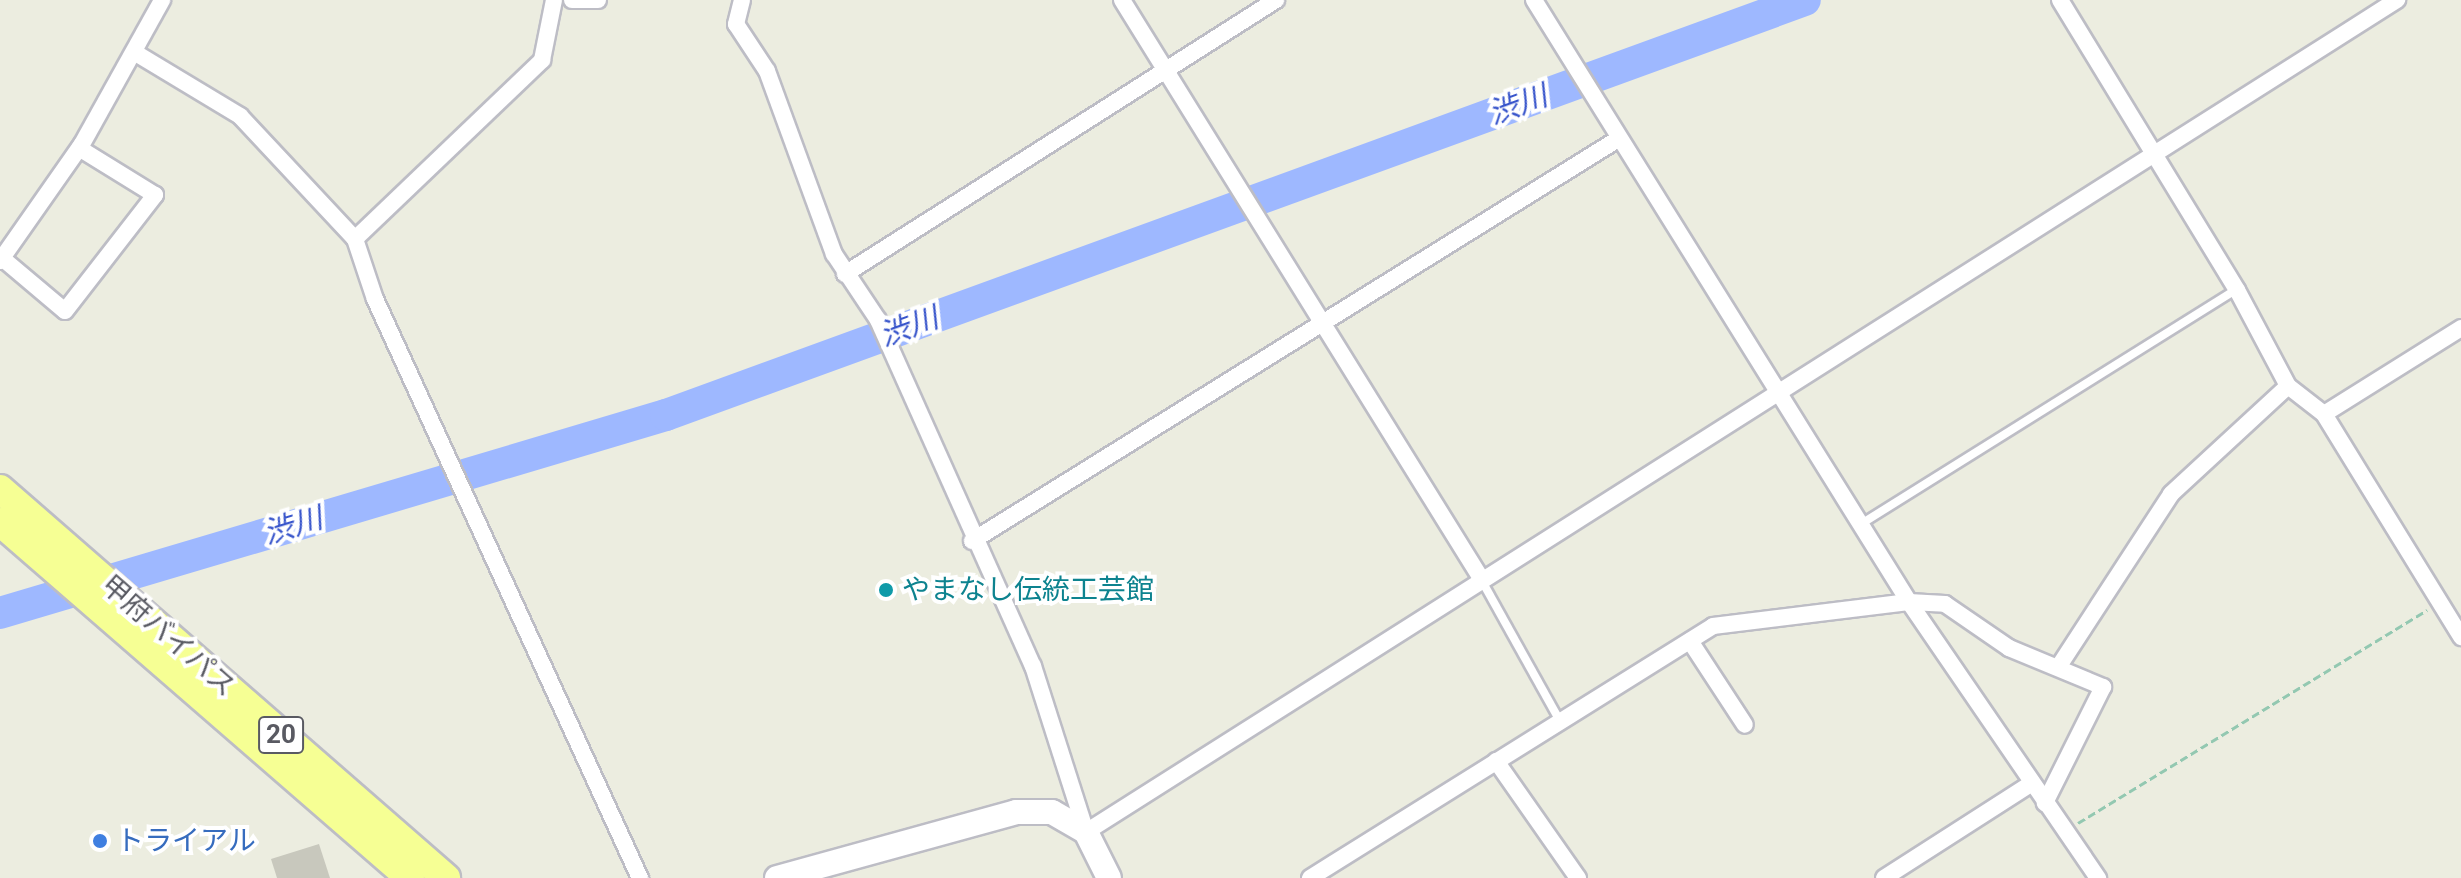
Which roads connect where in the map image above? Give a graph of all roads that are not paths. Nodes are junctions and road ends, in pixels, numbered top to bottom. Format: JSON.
{"nodes":[{"id":1,"x":162,"y":0,"type":"edge"},
{"id":2,"x":554,"y":0,"type":"edge"},
{"id":3,"x":572,"y":0,"type":"edge"},
{"id":4,"x":598,"y":0,"type":"edge"},
{"id":5,"x":742,"y":0,"type":"edge"},
{"id":6,"x":1122,"y":0,"type":"edge"},
{"id":7,"x":1276,"y":0,"type":"edge"},
{"id":8,"x":1534,"y":0,"type":"edge"},
{"id":9,"x":2060,"y":0,"type":"edge"},
{"id":10,"x":2397,"y":0,"type":"edge"},
{"id":11,"x":134,"y":52,"type":"junction"},
{"id":12,"x":1165,"y":71,"type":"junction"},
{"id":13,"x":1618,"y":139,"type":"junction"},
{"id":14,"x":79,"y":148,"type":"junction"},
{"id":15,"x":2156,"y":152,"type":"junction"},
{"id":16,"x":355,"y":239,"type":"junction"},
{"id":17,"x":1,"y":259,"type":"edge"},
{"id":18,"x":845,"y":274,"type":"junction"},
{"id":19,"x":2237,"y":290,"type":"junction"},
{"id":20,"x":1324,"y":321,"type":"junction"},
{"id":21,"x":2461,"y":328,"type":"edge"},
{"id":22,"x":2288,"y":386,"type":"junction"},
{"id":23,"x":1776,"y":391,"type":"junction"},
{"id":24,"x":2324,"y":414,"type":"junction"},
{"id":25,"x":0,"y":489,"type":"edge"},
{"id":26,"x":0,"y":522,"type":"edge"},
{"id":27,"x":1860,"y":525,"type":"junction"},
{"id":28,"x":972,"y":541,"type":"junction"},
{"id":29,"x":67,"y":564,"type":"junction"},
{"id":30,"x":1482,"y":580,"type":"junction"},
{"id":31,"x":104,"y":596,"type":"junction"},
{"id":32,"x":1909,"y":602,"type":"junction"},
{"id":33,"x":2461,"y":637,"type":"edge"},
{"id":34,"x":1690,"y":641,"type":"junction"},
{"id":35,"x":2059,"y":666,"type":"junction"},
{"id":36,"x":1561,"y":724,"type":"junction"},
{"id":37,"x":1745,"y":725,"type":"dead end"},
{"id":38,"x":1496,"y":761,"type":"junction"},
{"id":39,"x":2032,"y":783,"type":"junction"},
{"id":40,"x":2045,"y":803,"type":"junction"},
{"id":41,"x":1086,"y":832,"type":"junction"},
{"id":42,"x":410,"y":878,"type":"edge"},
{"id":43,"x":446,"y":878,"type":"edge"},
{"id":44,"x":640,"y":878,"type":"edge"},
{"id":45,"x":777,"y":878,"type":"edge"},
{"id":46,"x":1109,"y":878,"type":"edge"},
{"id":47,"x":1310,"y":878,"type":"edge"},
{"id":48,"x":1578,"y":878,"type":"edge"},
{"id":49,"x":1884,"y":878,"type":"edge"},
{"id":50,"x":2098,"y":878,"type":"edge"}],
"edges":[{"from":1,"to":11,"type":"street"},
{"from":2,"to":16,"type":"street"},
{"from":3,"to":4,"type":"street"},
{"from":5,"to":18,"type":"street"},
{"from":6,"to":12,"type":"street"},
{"from":7,"to":12,"type":"street"},
{"from":8,"to":13,"type":"street"},
{"from":9,"to":15,"type":"street"},
{"from":10,"to":15,"type":"street"},
{"from":11,"to":14,"type":"street"},
{"from":11,"to":16,"type":"street"},
{"from":12,"to":18,"type":"street"},
{"from":12,"to":20,"type":"street"},
{"from":13,"to":20,"type":"street"},
{"from":13,"to":23,"type":"street"},
{"from":14,"to":17,"type":"street"},
{"from":14,"to":17,"type":"street"},
{"from":15,"to":19,"type":"street"},
{"from":15,"to":23,"type":"street"},
{"from":16,"to":44,"type":"street"},
{"from":18,"to":28,"type":"street"},
{"from":19,"to":22,"type":"street"},
{"from":19,"to":27,"type":"lane"},
{"from":20,"to":28,"type":"street"},
{"from":20,"to":30,"type":"street"},
{"from":21,"to":24,"type":"street"},
{"from":22,"to":24,"type":"street"},
{"from":22,"to":35,"type":"street"},
{"from":23,"to":27,"type":"street"},
{"from":23,"to":30,"type":"street"},
{"from":24,"to":33,"type":"street"},
{"from":25,"to":29,"type":"highway","name":"甲府バイパス","number":"20"},
{"from":26,"to":29,"type":"highway","name":"甲府バイパス","number":"20"},
{"from":27,"to":32,"type":"street"},
{"from":28,"to":41,"type":"street"},
{"from":29,"to":31,"type":"highway","name":"甲府バイパス","number":"20"},
{"from":30,"to":36,"type":"lane"},
{"from":30,"to":41,"type":"street"},
{"from":31,"to":42,"type":"highway","name":"甲府バイパス","number":"20"},
{"from":31,"to":43,"type":"highway","name":"甲府バイパス","number":"20"},
{"from":32,"to":34,"type":"street"},
{"from":32,"to":35,"type":"street"},
{"from":32,"to":39,"type":"street"},
{"from":34,"to":36,"type":"street"},
{"from":34,"to":37,"type":"street"},
{"from":35,"to":40,"type":"street"},
{"from":36,"to":38,"type":"street"},
{"from":38,"to":47,"type":"street"},
{"from":38,"to":48,"type":"street"},
{"from":39,"to":40,"type":"street"},
{"from":39,"to":49,"type":"street"},
{"from":40,"to":50,"type":"street"},
{"from":41,"to":45,"type":"main road"},
{"from":41,"to":46,"type":"main road"}]}
